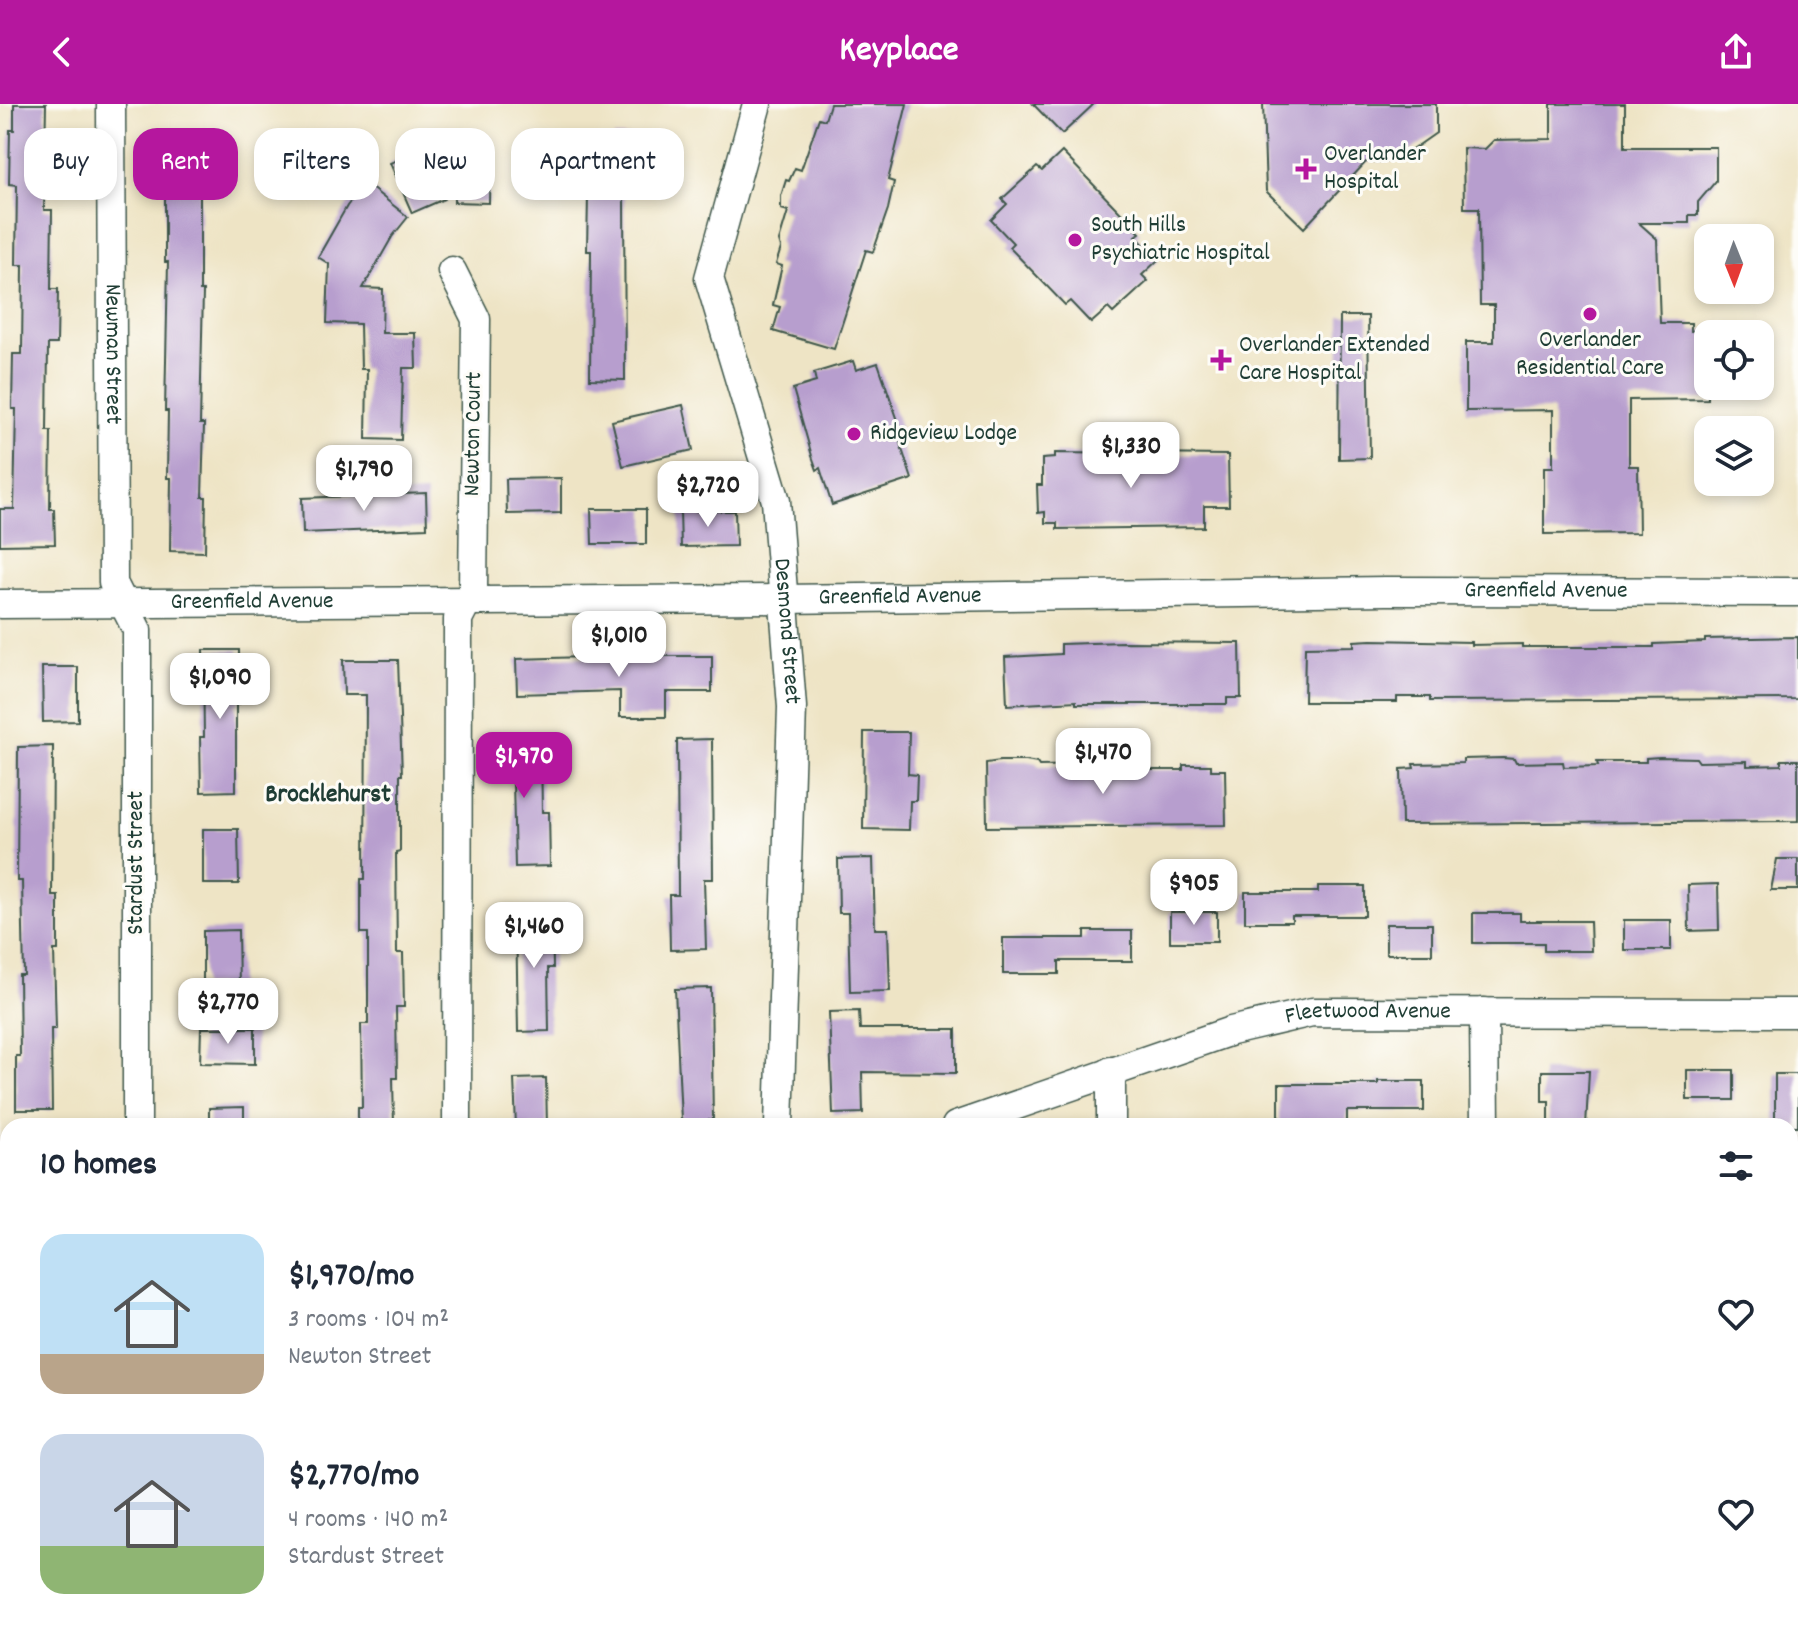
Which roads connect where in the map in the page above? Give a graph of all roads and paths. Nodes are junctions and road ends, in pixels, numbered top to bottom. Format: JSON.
{"nodes":[{"id":1,"x":111,"y":104,"type":"edge"},
{"id":2,"x":757,"y":104,"type":"edge"},
{"id":3,"x":452,"y":271,"type":"dead end"},
{"id":4,"x":1798,"y":592,"type":"edge"},
{"id":5,"x":783,"y":599,"type":"junction"},
{"id":6,"x":467,"y":602,"type":"junction"},
{"id":7,"x":123,"y":603,"type":"junction"},
{"id":8,"x":0,"y":604,"type":"edge"},
{"id":9,"x":1484,"y":1012,"type":"junction"},
{"id":10,"x":1798,"y":1013,"type":"edge"},
{"id":11,"x":1111,"y":1071,"type":"junction"},
{"id":12,"x":137,"y":1118,"type":"edge"},
{"id":13,"x":457,"y":1118,"type":"edge"},
{"id":14,"x":779,"y":1118,"type":"edge"},
{"id":15,"x":979,"y":1118,"type":"edge"},
{"id":16,"x":1111,"y":1118,"type":"edge"},
{"id":17,"x":1485,"y":1118,"type":"edge"}],
"edges":[{"from":1,"to":7,"type":"street","name":"Newman Street"},
{"from":2,"to":5,"type":"street","name":"Desmond Street"},
{"from":3,"to":6,"type":"street","name":"Newton Court"},
{"from":4,"to":5,"type":"street","name":"Greenfield Avenue"},
{"from":5,"to":6,"type":"street","name":"Greenfield Avenue"},
{"from":5,"to":14,"type":"street","name":"Desmond Street"},
{"from":6,"to":7,"type":"street","name":"Greenfield Avenue"},
{"from":6,"to":13,"type":"street","name":"Newton Court"},
{"from":7,"to":8,"type":"street","name":"Greenfield Avenue"},
{"from":7,"to":12,"type":"street","name":"Stardust Street"},
{"from":9,"to":10,"type":"street","name":"Fleetwood Avenue"},
{"from":9,"to":11,"type":"street","name":"Fleetwood Avenue"},
{"from":9,"to":17,"type":"street"},
{"from":11,"to":15,"type":"street","name":"Fleetwood Avenue"},
{"from":11,"to":16,"type":"street"}]}
